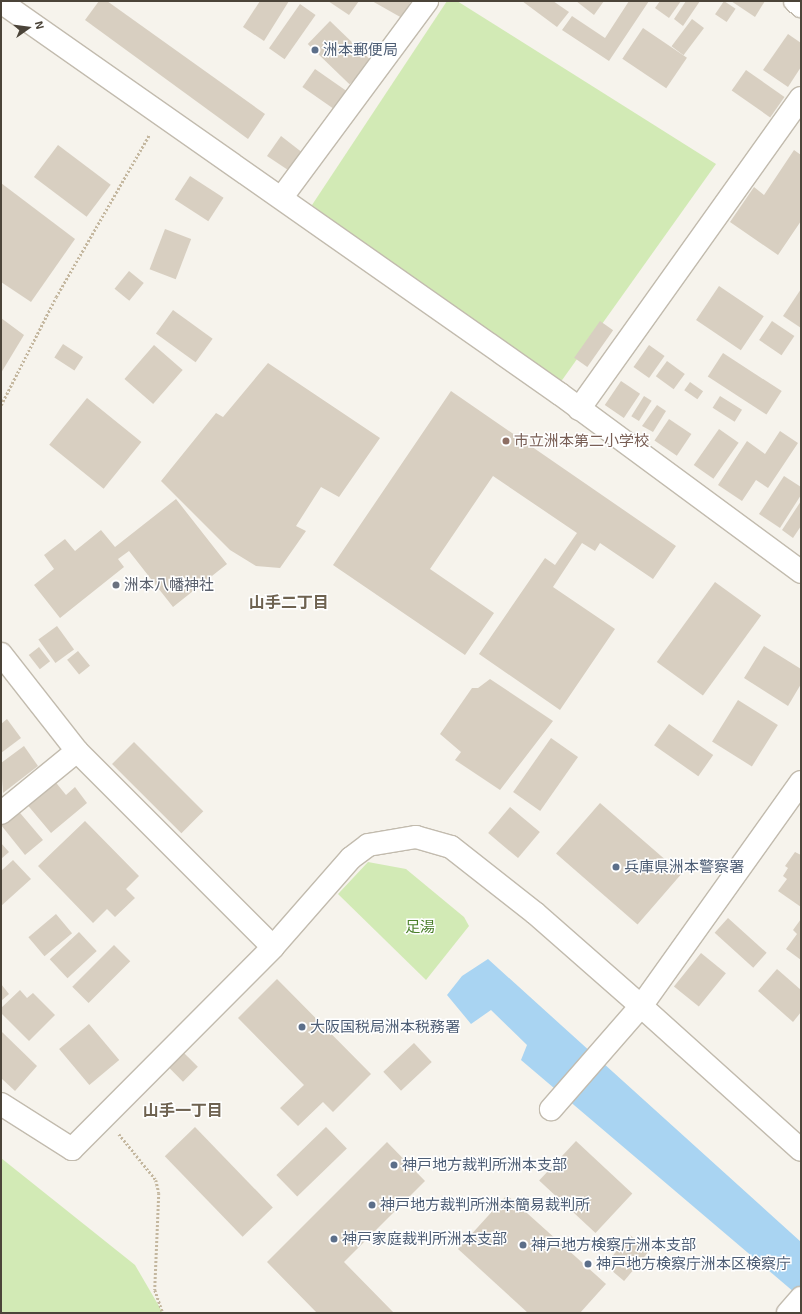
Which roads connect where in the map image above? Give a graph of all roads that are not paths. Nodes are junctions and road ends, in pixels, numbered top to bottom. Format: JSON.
{"nodes":[{"id":1,"x":427,"y":1,"type":"edge"},
{"id":2,"x":795,"y":1,"type":"edge"},
{"id":3,"x":1,"y":2,"type":"edge"},
{"id":4,"x":801,"y":6,"type":"edge"},
{"id":5,"x":801,"y":98,"type":"edge"},
{"id":6,"x":282,"y":197,"type":"junction"},
{"id":7,"x":579,"y":409,"type":"junction"},
{"id":8,"x":801,"y":572,"type":"edge"},
{"id":9,"x":1,"y":654,"type":"edge"},
{"id":10,"x":77,"y":751,"type":"junction"},
{"id":11,"x":801,"y":782,"type":"edge"},
{"id":12,"x":1,"y":813,"type":"edge"},
{"id":13,"x":273,"y":947,"type":"junction"},
{"id":14,"x":641,"y":1006,"type":"junction"},
{"id":15,"x":1,"y":1104,"type":"edge"},
{"id":16,"x":551,"y":1109,"type":"dead end"},
{"id":17,"x":801,"y":1150,"type":"edge"},
{"id":18,"x":801,"y":1298,"type":"edge"},
{"id":19,"x":788,"y":1313,"type":"edge"}],
"edges":[{"from":1,"to":6,"type":"street"},
{"from":2,"to":4,"type":"street"},
{"from":3,"to":6,"type":"street"},
{"from":5,"to":7,"type":"street"},
{"from":6,"to":7,"type":"street"},
{"from":7,"to":8,"type":"street"},
{"from":9,"to":10,"type":"street"},
{"from":10,"to":12,"type":"street"},
{"from":10,"to":13,"type":"street"},
{"from":11,"to":14,"type":"street"},
{"from":13,"to":14,"type":"street"},
{"from":13,"to":15,"type":"street"},
{"from":14,"to":16,"type":"street"},
{"from":14,"to":17,"type":"street"},
{"from":18,"to":19,"type":"street"}]}
